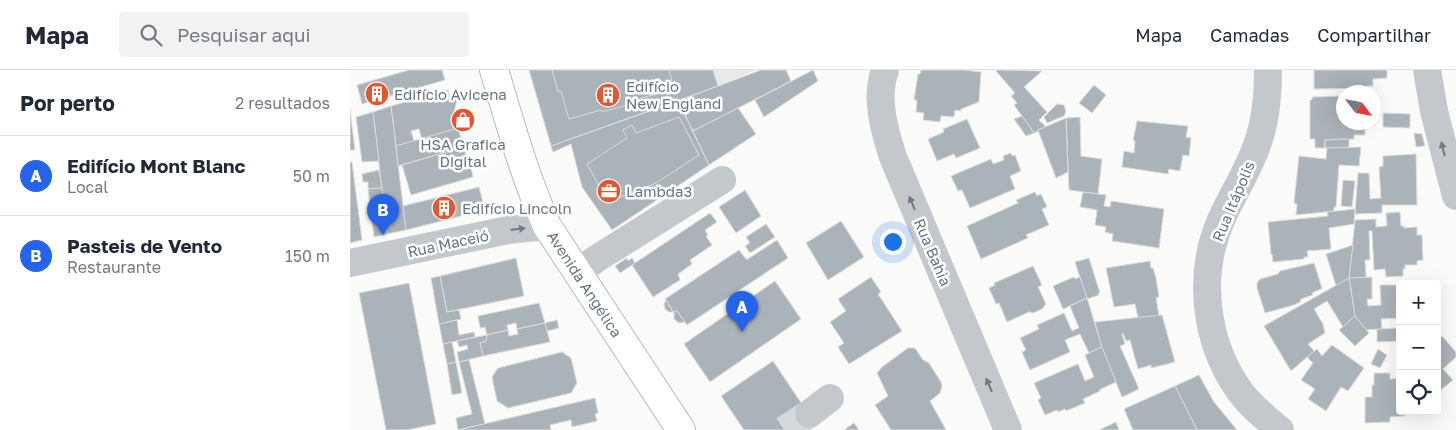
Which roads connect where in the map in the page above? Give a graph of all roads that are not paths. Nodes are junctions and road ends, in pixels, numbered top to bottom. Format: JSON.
{"nodes":[{"id":1,"x":494,"y":70,"type":"edge"},
{"id":2,"x":885,"y":70,"type":"edge"},
{"id":3,"x":1268,"y":70,"type":"edge"},
{"id":4,"x":1427,"y":70,"type":"edge"},
{"id":5,"x":722,"y":180,"type":"dead end"},
{"id":6,"x":1456,"y":196,"type":"edge"},
{"id":7,"x":547,"y":226,"type":"junction"},
{"id":8,"x":350,"y":264,"type":"edge"},
{"id":9,"x":578,"y":272,"type":"junction"},
{"id":10,"x":830,"y":398,"type":"dead end"},
{"id":11,"x":808,"y":414,"type":"tunnel mouth"},
{"id":12,"x":681,"y":430,"type":"edge"},
{"id":13,"x":1008,"y":430,"type":"edge"},
{"id":14,"x":1280,"y":430,"type":"edge"}],
"edges":[{"from":1,"to":7,"type":"main road","name":"Avenida Angélica"},
{"from":13,"to":2,"type":"street","name":"Rua Bahia","one_way":true},
{"from":3,"to":14,"type":"street","name":"Rua Itápolis"},
{"from":6,"to":4,"type":"street","one_way":true},
{"from":5,"to":9,"type":"street"},
{"from":8,"to":7,"type":"street","name":"Rua Maceió","one_way":true},
{"from":7,"to":9,"type":"main road","name":"Avenida Angélica"},
{"from":9,"to":12,"type":"main road","name":"Avenida Angélica"},
{"from":10,"to":11,"type":"street"}]}
